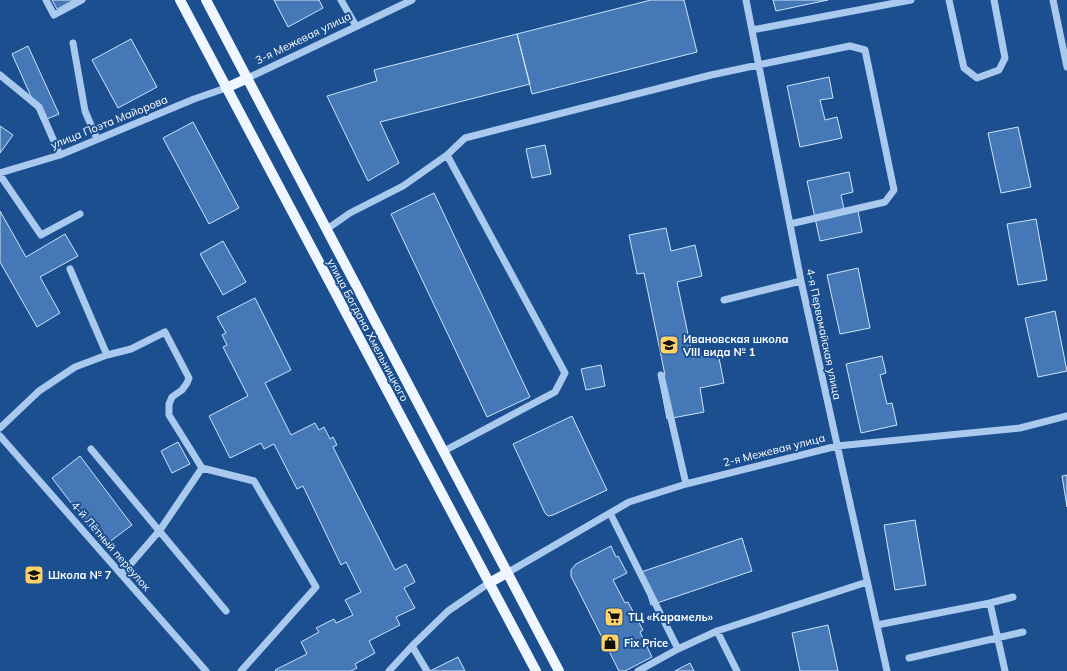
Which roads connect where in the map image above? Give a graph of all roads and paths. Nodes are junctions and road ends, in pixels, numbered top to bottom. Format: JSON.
{"nodes":[{"id":1,"x":46,"y":0,"type":"edge"},
{"id":2,"x":82,"y":0,"type":"edge"},
{"id":3,"x":180,"y":0,"type":"edge"},
{"id":4,"x":206,"y":0,"type":"edge"},
{"id":5,"x":342,"y":0,"type":"edge"},
{"id":6,"x":410,"y":0,"type":"edge"},
{"id":7,"x":746,"y":0,"type":"edge"},
{"id":8,"x":911,"y":0,"type":"edge"},
{"id":9,"x":949,"y":0,"type":"edge"},
{"id":10,"x":994,"y":0,"type":"edge"},
{"id":11,"x":1053,"y":0,"type":"edge"},
{"id":12,"x":356,"y":26,"type":"junction"},
{"id":13,"x":752,"y":30,"type":"junction"},
{"id":14,"x":73,"y":43,"type":"dead end"},
{"id":15,"x":758,"y":65,"type":"junction"},
{"id":16,"x":1067,"y":67,"type":"edge"},
{"id":17,"x":0,"y":75,"type":"edge"},
{"id":18,"x":248,"y":78,"type":"junction"},
{"id":19,"x":226,"y":88,"type":"junction"},
{"id":20,"x":97,"y":139,"type":"junction"},
{"id":21,"x":60,"y":155,"type":"junction"},
{"id":22,"x":447,"y":155,"type":"junction"},
{"id":23,"x":0,"y":174,"type":"edge"},
{"id":24,"x":80,"y":214,"type":"dead end"},
{"id":25,"x":790,"y":224,"type":"junction"},
{"id":26,"x":327,"y":229,"type":"junction"},
{"id":27,"x":70,"y":269,"type":"dead end"},
{"id":28,"x":801,"y":281,"type":"junction"},
{"id":29,"x":724,"y":300,"type":"dead end"},
{"id":30,"x":107,"y":355,"type":"junction"},
{"id":31,"x":661,"y":375,"type":"dead end"},
{"id":32,"x":1067,"y":416,"type":"edge"},
{"id":33,"x":0,"y":428,"type":"edge"},
{"id":34,"x":0,"y":436,"type":"edge"},
{"id":35,"x":837,"y":446,"type":"junction"},
{"id":36,"x":91,"y":449,"type":"dead end"},
{"id":37,"x":444,"y":451,"type":"junction"},
{"id":38,"x":202,"y":468,"type":"junction"},
{"id":39,"x":686,"y":484,"type":"junction"},
{"id":40,"x":610,"y":512,"type":"junction"},
{"id":41,"x":160,"y":530,"type":"junction"},
{"id":42,"x":507,"y":573,"type":"junction"},
{"id":43,"x":122,"y":574,"type":"junction"},
{"id":44,"x":867,"y":582,"type":"junction"},
{"id":45,"x":489,"y":584,"type":"junction"},
{"id":46,"x":1013,"y":597,"type":"dead end"},
{"id":47,"x":990,"y":603,"type":"junction"},
{"id":48,"x":226,"y":611,"type":"dead end"},
{"id":49,"x":877,"y":625,"type":"junction"},
{"id":50,"x":716,"y":631,"type":"junction"},
{"id":51,"x":1023,"y":632,"type":"dead end"},
{"id":52,"x":998,"y":637,"type":"junction"},
{"id":53,"x":412,"y":646,"type":"junction"},
{"id":54,"x":678,"y":649,"type":"junction"},
{"id":55,"x":909,"y":658,"type":"dead end"},
{"id":56,"x":206,"y":671,"type":"edge"},
{"id":57,"x":241,"y":671,"type":"edge"},
{"id":58,"x":389,"y":671,"type":"edge"},
{"id":59,"x":426,"y":671,"type":"edge"},
{"id":60,"x":536,"y":671,"type":"edge"},
{"id":61,"x":559,"y":671,"type":"edge"},
{"id":62,"x":638,"y":671,"type":"edge"},
{"id":63,"x":737,"y":671,"type":"edge"},
{"id":64,"x":887,"y":671,"type":"edge"},
{"id":65,"x":1005,"y":671,"type":"edge"}],
"edges":[{"from":1,"to":2,"type":"street"},
{"from":3,"to":19,"type":"main road","name":"улица Богдана Хмельницкого"},
{"from":4,"to":18,"type":"main road","name":"улица Богдана Хмельницкого"},
{"from":5,"to":12,"type":"street"},
{"from":6,"to":12,"type":"street","name":"3-я Межевая улица"},
{"from":7,"to":13,"type":"street","name":"4-я Первомайская улица"},
{"from":8,"to":13,"type":"street"},
{"from":9,"to":10,"type":"street"},
{"from":11,"to":16,"type":"street"},
{"from":12,"to":18,"type":"street","name":"3-я Межевая улица"},
{"from":13,"to":15,"type":"street","name":"4-я Первомайская улица"},
{"from":14,"to":20,"type":"street"},
{"from":15,"to":22,"type":"street"},
{"from":15,"to":25,"type":"street","name":"4-я Первомайская улица"},
{"from":15,"to":25,"type":"street"},
{"from":17,"to":21,"type":"street"},
{"from":18,"to":19,"type":"main road","name":"3-я Межевая улица"},
{"from":18,"to":26,"type":"main road","name":"улица Богдана Хмельницкого"},
{"from":19,"to":20,"type":"street","name":"улица Поэта Майорова"},
{"from":19,"to":45,"type":"main road","name":"улица Богдана Хмельницкого"},
{"from":20,"to":21,"type":"street","name":"улица Поэта Майорова"},
{"from":21,"to":23,"type":"street","name":"улица Поэта Майорова"},
{"from":22,"to":26,"type":"street"},
{"from":22,"to":37,"type":"street"},
{"from":23,"to":24,"type":"street"},
{"from":25,"to":28,"type":"street","name":"4-я Первомайская улица"},
{"from":26,"to":37,"type":"main road","name":"улица Богдана Хмельницкого"},
{"from":27,"to":30,"type":"street"},
{"from":28,"to":29,"type":"street"},
{"from":28,"to":35,"type":"street","name":"4-я Первомайская улица"},
{"from":30,"to":33,"type":"street"},
{"from":30,"to":38,"type":"street"},
{"from":31,"to":39,"type":"street"},
{"from":32,"to":35,"type":"street","name":"2-я Межевая улица"},
{"from":34,"to":43,"type":"street","name":"4-й Лётный переулок"},
{"from":35,"to":39,"type":"street","name":"2-я Межевая улица"},
{"from":35,"to":44,"type":"street","name":"4-я Первомайская улица"},
{"from":36,"to":41,"type":"street"},
{"from":37,"to":42,"type":"main road","name":"улица Богдана Хмельницкого"},
{"from":38,"to":41,"type":"street"},
{"from":38,"to":57,"type":"street"},
{"from":39,"to":40,"type":"street","name":"2-я Межевая улица"},
{"from":40,"to":42,"type":"street","name":"2-я Межевая улица"},
{"from":40,"to":54,"type":"street"},
{"from":41,"to":43,"type":"street"},
{"from":41,"to":48,"type":"street"},
{"from":42,"to":45,"type":"main road"},
{"from":42,"to":61,"type":"main road","name":"улица Богдана Хмельницкого"},
{"from":43,"to":56,"type":"street","name":"4-й Лётный переулок"},
{"from":44,"to":49,"type":"street","name":"4-я Первомайская улица"},
{"from":44,"to":50,"type":"street"},
{"from":45,"to":53,"type":"street"},
{"from":45,"to":60,"type":"main road","name":"улица Богдана Хмельницкого"},
{"from":46,"to":47,"type":"street"},
{"from":47,"to":49,"type":"street"},
{"from":47,"to":52,"type":"street"},
{"from":49,"to":64,"type":"street","name":"4-я Первомайская улица"},
{"from":50,"to":54,"type":"street"},
{"from":50,"to":63,"type":"street"},
{"from":51,"to":52,"type":"street"},
{"from":52,"to":55,"type":"street"},
{"from":52,"to":65,"type":"street"},
{"from":53,"to":58,"type":"street"},
{"from":53,"to":59,"type":"street"},
{"from":54,"to":62,"type":"street"}]}
